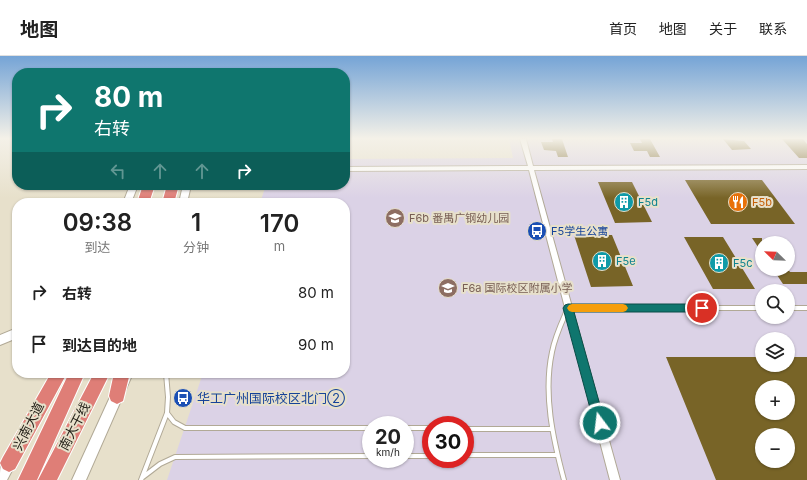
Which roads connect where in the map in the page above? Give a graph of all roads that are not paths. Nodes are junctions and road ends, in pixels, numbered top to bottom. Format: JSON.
{"nodes":[{"id":1,"x":528,"y":159,"type":"edge"},
{"id":2,"x":807,"y":167,"type":"edge"},
{"id":3,"x":531,"y":168,"type":"junction"},
{"id":4,"x":350,"y":169,"type":"edge"},
{"id":5,"x":568,"y":308,"type":"junction"},
{"id":6,"x":755,"y":308,"type":"edge"},
{"id":7,"x":795,"y":308,"type":"edge"},
{"id":8,"x":807,"y":308,"type":"edge"},
{"id":9,"x":12,"y":335,"type":"edge"},
{"id":10,"x":0,"y":340,"type":"edge"},
{"id":11,"x":52,"y":378,"type":"edge"},
{"id":12,"x":56,"y":378,"type":"edge"},
{"id":13,"x":75,"y":378,"type":"edge"},
{"id":14,"x":99,"y":378,"type":"edge"},
{"id":15,"x":121,"y":378,"type":"edge"},
{"id":16,"x":125,"y":378,"type":"edge"},
{"id":17,"x":166,"y":378,"type":"edge"},
{"id":18,"x":116,"y":396,"type":"junction"},
{"id":19,"x":167,"y":412,"type":"junction"},
{"id":20,"x":362,"y":428,"type":"edge"},
{"id":21,"x":474,"y":428,"type":"edge"},
{"id":22,"x":552,"y":429,"type":"junction"},
{"id":23,"x":474,"y":455,"type":"edge"},
{"id":24,"x":557,"y":455,"type":"junction"},
{"id":25,"x":362,"y":456,"type":"edge"},
{"id":26,"x":9,"y":463,"type":"junction"},
{"id":27,"x":0,"y":478,"type":"edge"},
{"id":28,"x":142,"y":479,"type":"edge"},
{"id":29,"x":26,"y":480,"type":"edge"},
{"id":30,"x":47,"y":480,"type":"edge"},
{"id":31,"x":79,"y":480,"type":"edge"},
{"id":32,"x":564,"y":480,"type":"edge"},
{"id":33,"x":615,"y":480,"type":"edge"}],
"edges":[{"from":1,"to":3,"type":"street"},
{"from":2,"to":3,"type":"street"},
{"from":3,"to":4,"type":"street"},
{"from":3,"to":5,"type":"street"},
{"from":5,"to":6,"type":"lane"},
{"from":5,"to":22,"type":"lane"},
{"from":5,"to":33,"type":"street"},
{"from":7,"to":8,"type":"lane"},
{"from":9,"to":10,"type":"main road"},
{"from":11,"to":26,"type":"main road","name":"兴南大道"},
{"from":12,"to":26,"type":"highway"},
{"from":13,"to":29,"type":"highway","name":"南大干线"},
{"from":14,"to":30,"type":"highway","name":"南大干线"},
{"from":15,"to":18,"type":"highway"},
{"from":16,"to":18,"type":"main road"},
{"from":17,"to":19,"type":"lane"},
{"from":18,"to":31,"type":"main road"},
{"from":19,"to":20,"type":"lane"},
{"from":19,"to":28,"type":"lane"},
{"from":21,"to":22,"type":"lane"},
{"from":22,"to":24,"type":"lane"},
{"from":23,"to":24,"type":"lane"},
{"from":24,"to":32,"type":"lane"},
{"from":25,"to":28,"type":"lane"},
{"from":26,"to":27,"type":"main road","name":"兴南大道"}]}
